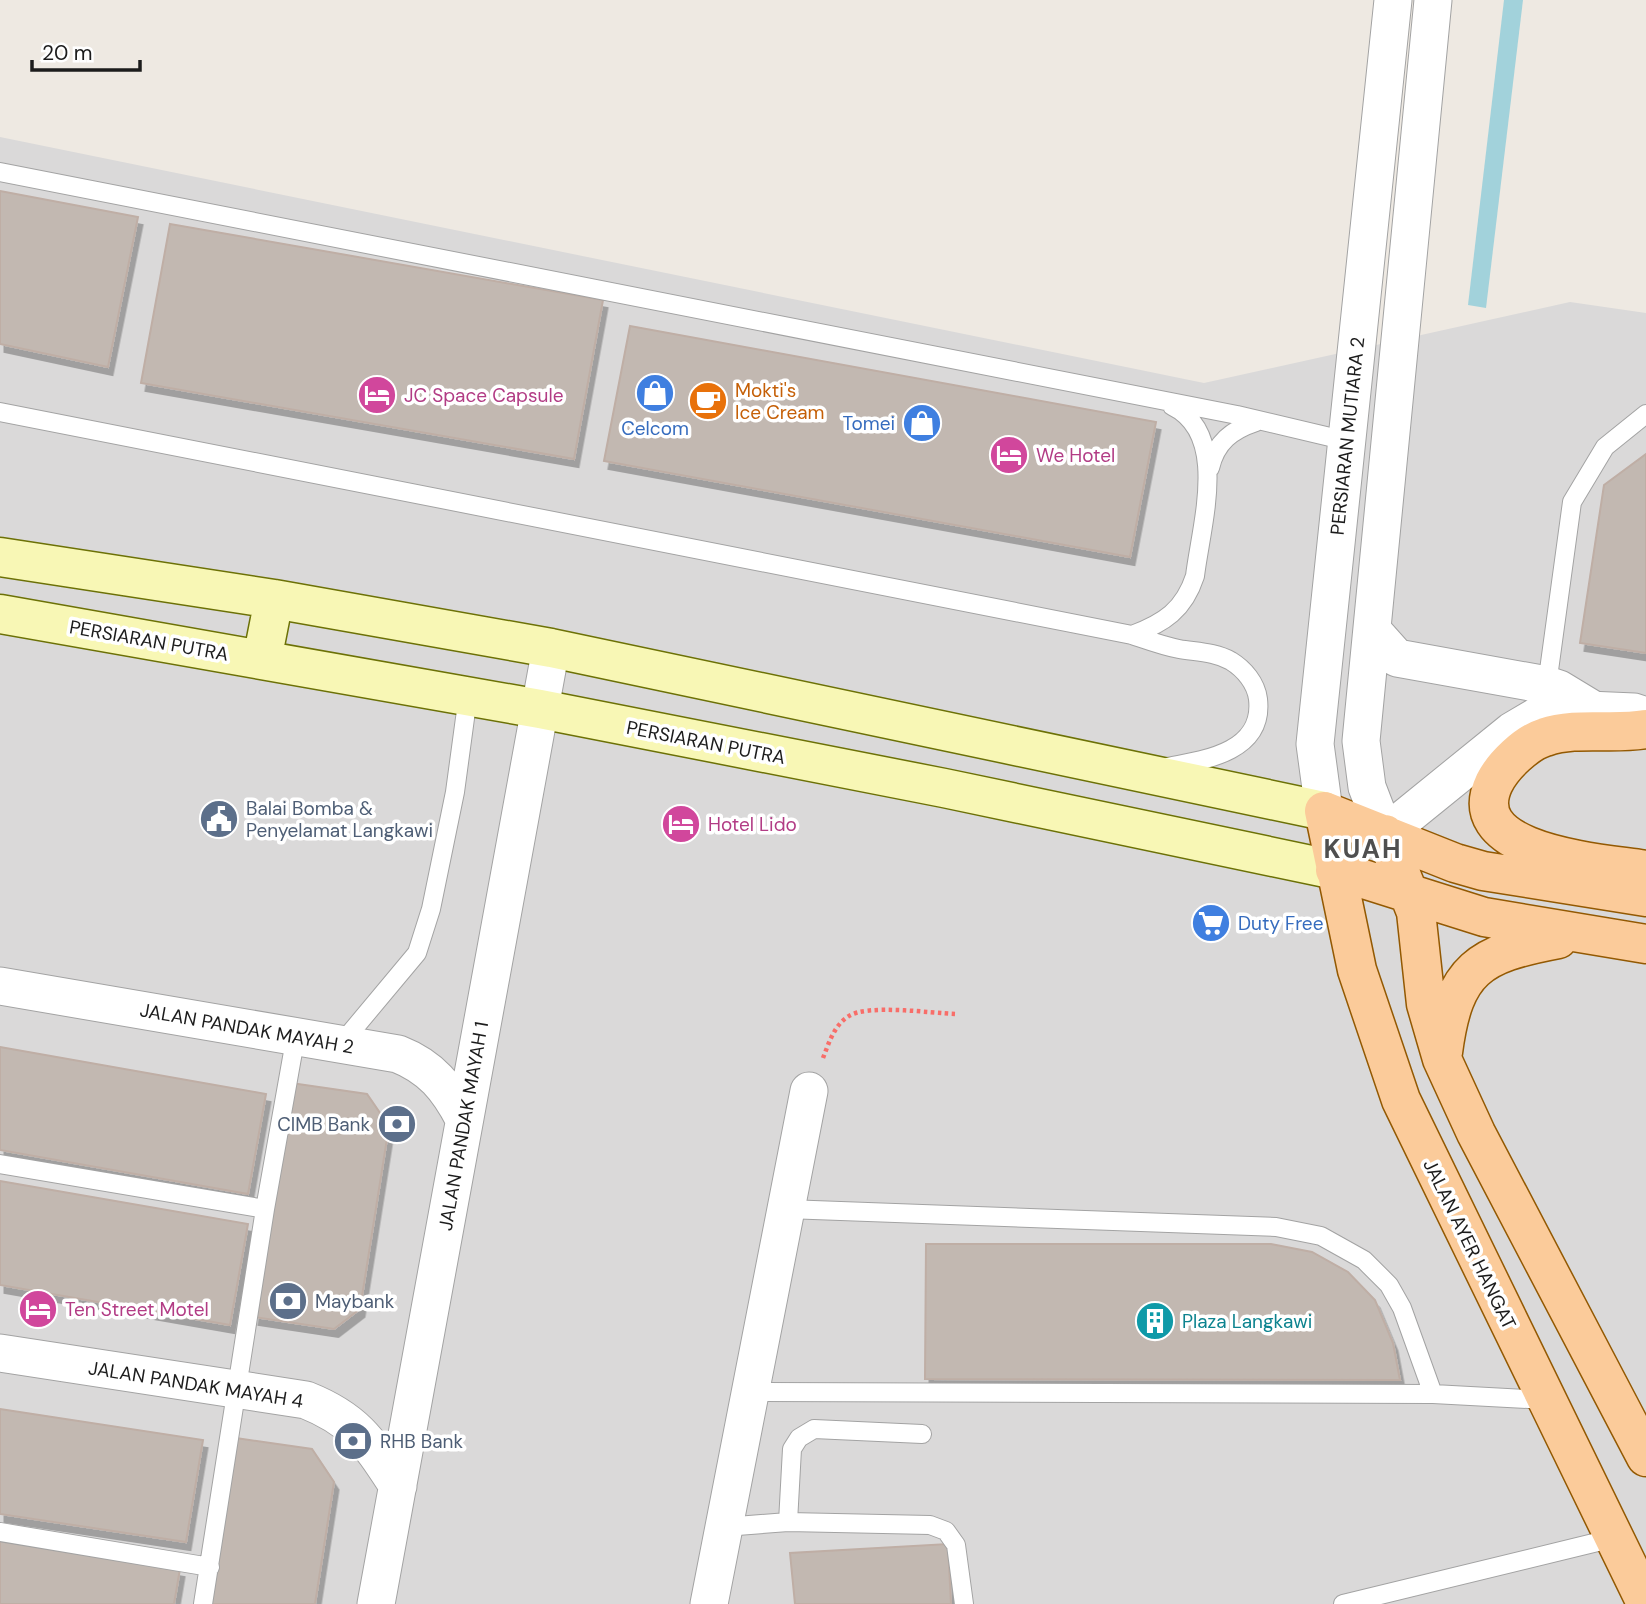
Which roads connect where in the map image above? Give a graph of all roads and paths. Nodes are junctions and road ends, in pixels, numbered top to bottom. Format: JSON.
{"nodes":[{"id":1,"x":1393,"y":0,"type":"edge"},
{"id":2,"x":1433,"y":0,"type":"edge"},
{"id":3,"x":0,"y":172,"type":"edge"},
{"id":4,"x":1159,"y":400,"type":"junction"},
{"id":5,"x":0,"y":412,"type":"edge"},
{"id":6,"x":1646,"y":414,"type":"edge"},
{"id":7,"x":1256,"y":422,"type":"junction"},
{"id":8,"x":1347,"y":441,"type":"junction"},
{"id":9,"x":1208,"y":476,"type":"junction"},
{"id":10,"x":0,"y":557,"type":"edge"},
{"id":11,"x":274,"y":599,"type":"junction"},
{"id":12,"x":0,"y":614,"type":"edge"},
{"id":13,"x":1372,"y":630,"type":"junction"},
{"id":14,"x":1132,"y":635,"type":"junction"},
{"id":15,"x":551,"y":648,"type":"junction"},
{"id":16,"x":262,"y":660,"type":"junction"},
{"id":17,"x":1547,"y":685,"type":"junction"},
{"id":18,"x":468,"y":696,"type":"junction"},
{"id":19,"x":540,"y":709,"type":"junction"},
{"id":20,"x":1592,"y":710,"type":"junction"},
{"id":21,"x":1646,"y":716,"type":"edge"},
{"id":22,"x":1646,"y":729,"type":"edge"},
{"id":23,"x":1143,"y":772,"type":"junction"},
{"id":24,"x":1324,"y":811,"type":"junction"},
{"id":25,"x":1385,"y":834,"type":"junction"},
{"id":26,"x":1335,"y":870,"type":"junction"},
{"id":27,"x":1646,"y":870,"type":"edge"},
{"id":28,"x":1408,"y":893,"type":"junction"},
{"id":29,"x":1646,"y":897,"type":"edge"},
{"id":30,"x":1584,"y":934,"type":"junction"},
{"id":31,"x":1646,"y":944,"type":"edge"},
{"id":32,"x":0,"y":986,"type":"edge"},
{"id":33,"x":954,"y":1014,"type":"dead end"},
{"id":34,"x":296,"y":1035,"type":"junction"},
{"id":35,"x":341,"y":1044,"type":"junction"},
{"id":36,"x":1442,"y":1059,"type":"junction"},
{"id":37,"x":809,"y":1091,"type":"joint"},
{"id":38,"x":464,"y":1119,"type":"junction"},
{"id":39,"x":0,"y":1164,"type":"edge"},
{"id":40,"x":265,"y":1209,"type":"junction"},
{"id":41,"x":786,"y":1209,"type":"junction"},
{"id":42,"x":0,"y":1353,"type":"edge"},
{"id":43,"x":238,"y":1390,"type":"junction"},
{"id":44,"x":750,"y":1392,"type":"junction"},
{"id":45,"x":1433,"y":1394,"type":"junction"},
{"id":46,"x":1546,"y":1400,"type":"junction"},
{"id":47,"x":922,"y":1434,"type":"dead end"},
{"id":48,"x":1646,"y":1457,"type":"edge"},
{"id":49,"x":398,"y":1486,"type":"junction"},
{"id":50,"x":788,"y":1522,"type":"junction"},
{"id":51,"x":724,"y":1527,"type":"junction"},
{"id":52,"x":0,"y":1532,"type":"edge"},
{"id":53,"x":1614,"y":1538,"type":"junction"},
{"id":54,"x":210,"y":1567,"type":"junction"},
{"id":55,"x":1646,"y":1603,"type":"edge"},
{"id":56,"x":204,"y":1604,"type":"edge"},
{"id":57,"x":376,"y":1604,"type":"edge"},
{"id":58,"x":709,"y":1604,"type":"edge"},
{"id":59,"x":964,"y":1604,"type":"edge"},
{"id":60,"x":1343,"y":1604,"type":"edge"}],
"edges":[{"from":1,"to":8,"type":"street","name":"PERSIARAN MUTIARA 2"},
{"from":2,"to":13,"type":"street"},
{"from":3,"to":4,"type":"lane"},
{"from":4,"to":7,"type":"lane"},
{"from":4,"to":9,"type":"lane"},
{"from":5,"to":14,"type":"lane"},
{"from":6,"to":17,"type":"lane"},
{"from":7,"to":8,"type":"lane"},
{"from":7,"to":9,"type":"lane"},
{"from":8,"to":24,"type":"street","name":"PERSIARAN MUTIARA 2"},
{"from":9,"to":14,"type":"lane"},
{"from":10,"to":11,"type":"main road"},
{"from":11,"to":15,"type":"main road"},
{"from":11,"to":16,"type":"main road"},
{"from":12,"to":16,"type":"main road","name":"PERSIARAN PUTRA"},
{"from":13,"to":17,"type":"street"},
{"from":13,"to":25,"type":"street"},
{"from":14,"to":23,"type":"lane"},
{"from":15,"to":19,"type":"street","name":"JALAN PANDAK MAYAH 1"},
{"from":15,"to":23,"type":"main road"},
{"from":16,"to":18,"type":"main road","name":"PERSIARAN PUTRA"},
{"from":17,"to":20,"type":"street"},
{"from":18,"to":19,"type":"main road","name":"PERSIARAN PUTRA"},
{"from":18,"to":35,"type":"lane"},
{"from":19,"to":26,"type":"main road","name":"PERSIARAN PUTRA"},
{"from":19,"to":38,"type":"street","name":"JALAN PANDAK MAYAH 1"},
{"from":20,"to":21,"type":"street"},
{"from":20,"to":25,"type":"street"},
{"from":22,"to":27,"type":"main road"},
{"from":23,"to":24,"type":"main road"},
{"from":24,"to":25,"type":"main road"},
{"from":24,"to":26,"type":"main road","name":"PERSIARAN MUTIARA 2"},
{"from":25,"to":28,"type":"main road"},
{"from":25,"to":29,"type":"main road"},
{"from":26,"to":28,"type":"main road","name":"PERSIARAN PUTRA"},
{"from":26,"to":46,"type":"main road","name":"JALAN AYER HANGAT"},
{"from":28,"to":30,"type":"main road","name":"PERSIARAN PUTRA"},
{"from":28,"to":36,"type":"main road"},
{"from":30,"to":31,"type":"main road","name":"PERSIARAN PUTRA"},
{"from":30,"to":36,"type":"main road"},
{"from":32,"to":34,"type":"street","name":"JALAN PANDAK MAYAH 2"},
{"from":33,"to":37,"type":"path"},
{"from":34,"to":35,"type":"street","name":"JALAN PANDAK MAYAH 2"},
{"from":34,"to":40,"type":"lane"},
{"from":35,"to":38,"type":"street","name":"JALAN PANDAK MAYAH 2"},
{"from":36,"to":48,"type":"main road"},
{"from":37,"to":41,"type":"street"},
{"from":38,"to":49,"type":"street","name":"JALAN PANDAK MAYAH 1"},
{"from":39,"to":40,"type":"lane"},
{"from":40,"to":43,"type":"lane"},
{"from":41,"to":44,"type":"street"},
{"from":41,"to":45,"type":"lane"},
{"from":42,"to":43,"type":"street","name":"JALAN PANDAK MAYAH 4"},
{"from":43,"to":49,"type":"street","name":"JALAN PANDAK MAYAH 4"},
{"from":43,"to":54,"type":"lane"},
{"from":44,"to":45,"type":"lane"},
{"from":44,"to":51,"type":"street"},
{"from":45,"to":46,"type":"lane"},
{"from":46,"to":53,"type":"main road","name":"JALAN AYER HANGAT"},
{"from":47,"to":50,"type":"lane"},
{"from":49,"to":57,"type":"street","name":"JALAN PANDAK MAYAH 1"},
{"from":50,"to":51,"type":"lane"},
{"from":50,"to":59,"type":"lane"},
{"from":51,"to":58,"type":"street"},
{"from":52,"to":54,"type":"lane"},
{"from":53,"to":55,"type":"main road","name":"JALAN AYER HANGAT"},
{"from":53,"to":60,"type":"lane"},
{"from":54,"to":56,"type":"lane"}]}
